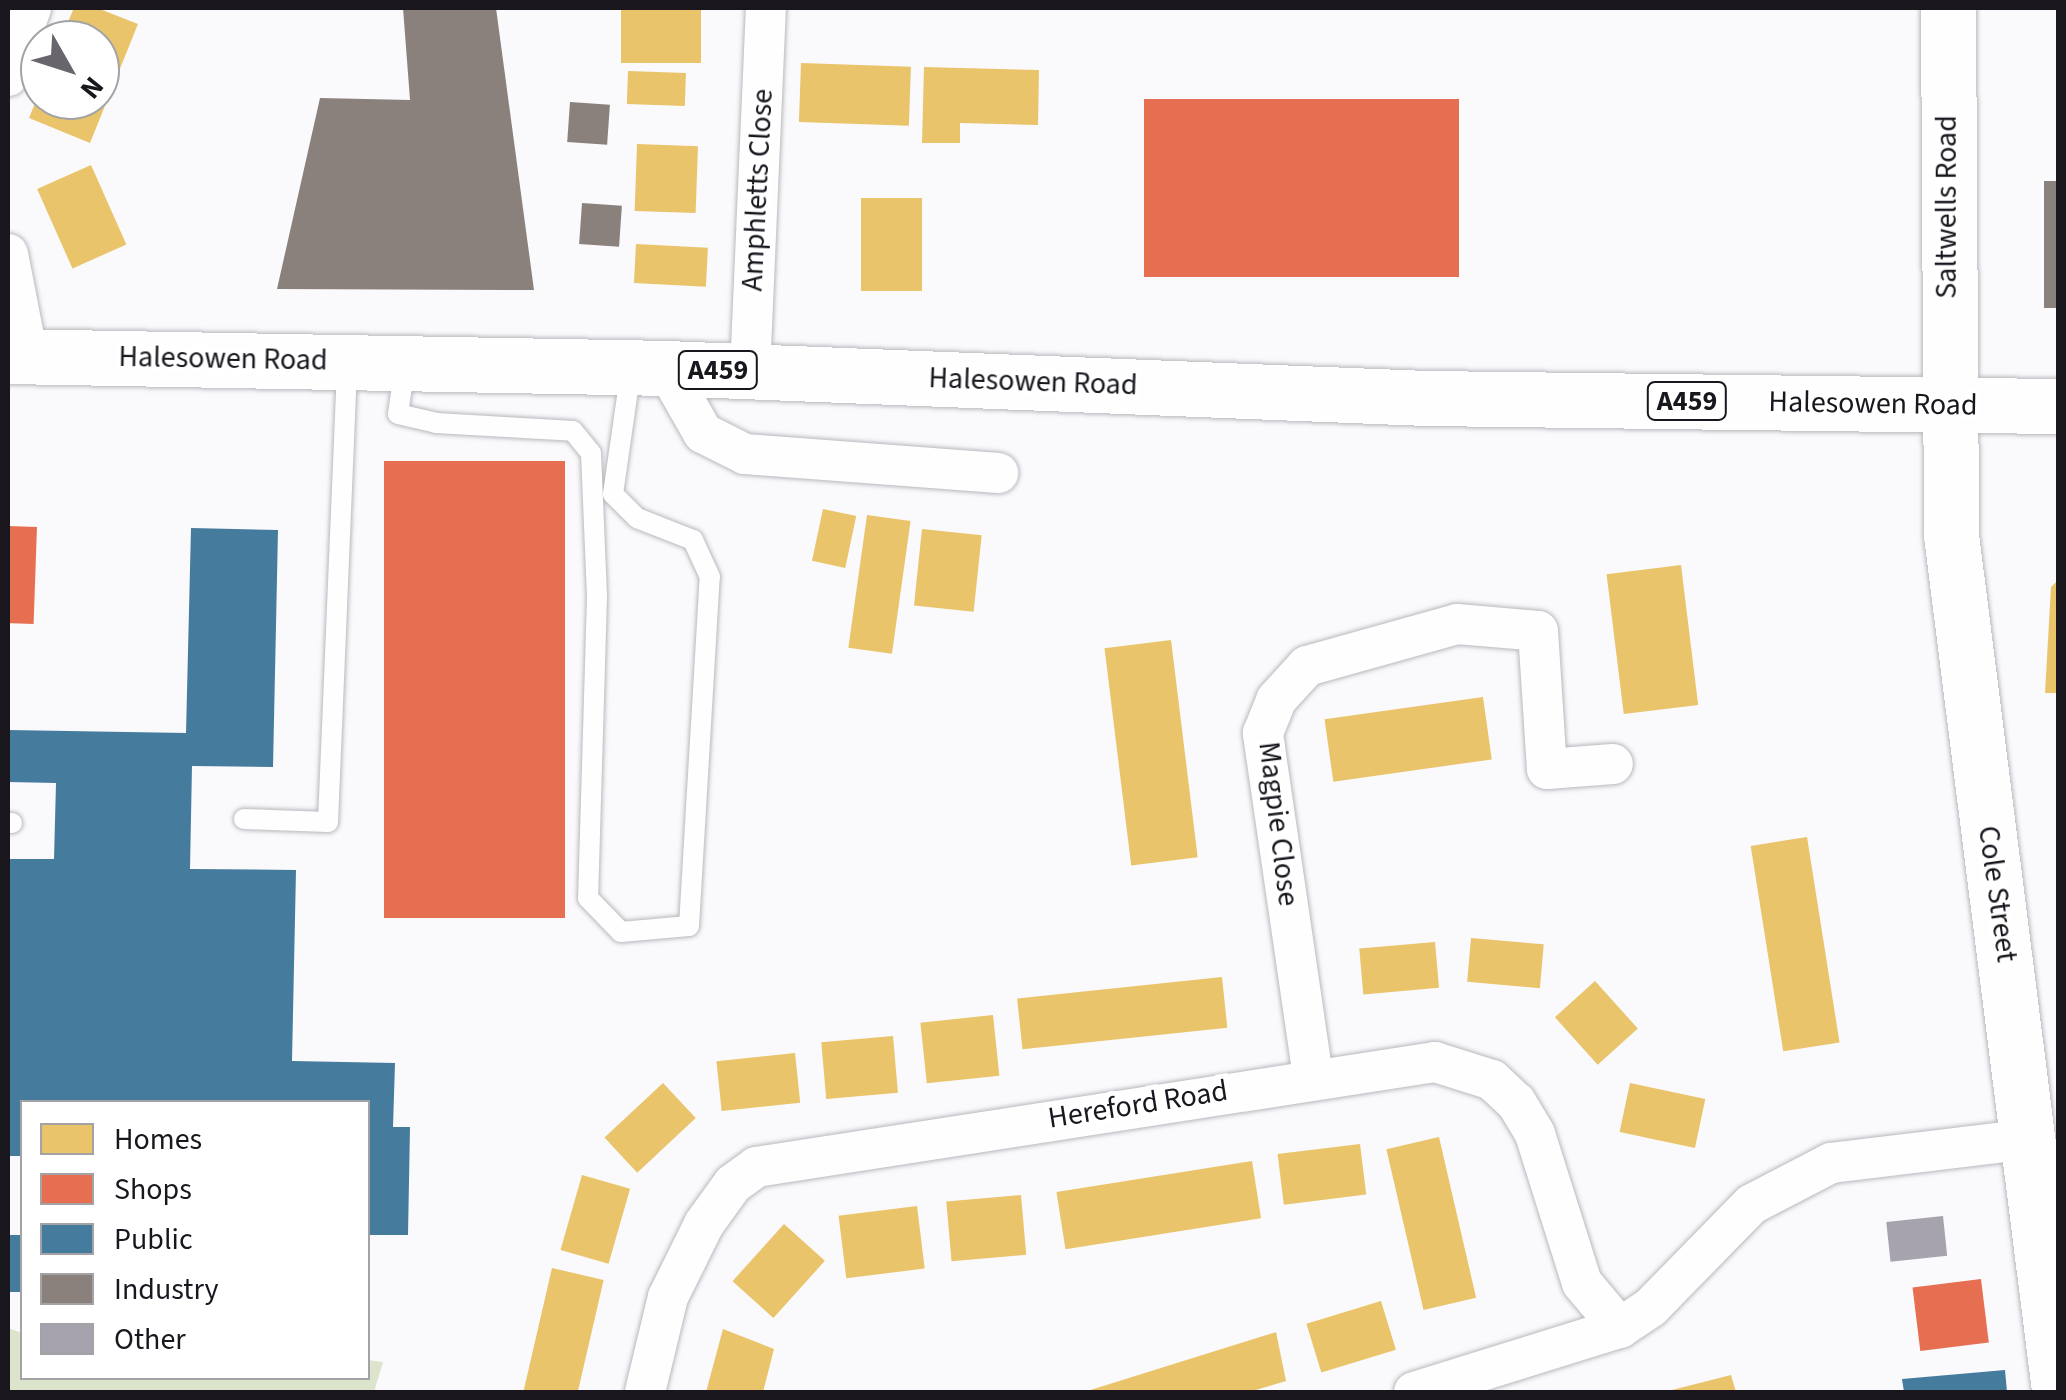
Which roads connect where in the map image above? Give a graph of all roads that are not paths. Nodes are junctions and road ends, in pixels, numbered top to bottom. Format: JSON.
{"nodes":[{"id":1,"x":31,"y":8,"type":"edge"},
{"id":2,"x":766,"y":8,"type":"edge"},
{"id":3,"x":1948,"y":8,"type":"edge"},
{"id":4,"x":8,"y":76,"type":"edge"},
{"id":5,"x":8,"y":254,"type":"edge"},
{"id":6,"x":18,"y":356,"type":"edge"},
{"id":7,"x":348,"y":362,"type":"junction"},
{"id":8,"x":406,"y":363,"type":"junction"},
{"id":9,"x":649,"y":368,"type":"junction"},
{"id":10,"x":750,"y":372,"type":"junction"},
{"id":11,"x":1947,"y":406,"type":"junction"},
{"id":12,"x":2058,"y":406,"type":"edge"},
{"id":13,"x":998,"y":473,"type":"dead end"},
{"id":14,"x":1613,"y":764,"type":"dead end"},
{"id":15,"x":244,"y":819,"type":"dead end"},
{"id":16,"x":1313,"y":1076,"type":"junction"},
{"id":17,"x":2030,"y":1139,"type":"junction"},
{"id":18,"x":1620,"y":1328,"type":"junction"},
{"id":19,"x":2058,"y":1382,"type":"edge"},
{"id":20,"x":646,"y":1392,"type":"edge"},
{"id":21,"x":1414,"y":1392,"type":"edge"}],
"edges":[{"from":1,"to":4,"type":"street"},
{"from":2,"to":10,"type":"street","name":"Amphletts Close"},
{"from":3,"to":11,"type":"main road","name":"Saltwells Road"},
{"from":5,"to":6,"type":"street"},
{"from":6,"to":7,"type":"main road","name":"Halesowen Road","number":"A459"},
{"from":7,"to":8,"type":"main road","name":"Halesowen Road","number":"A459"},
{"from":7,"to":15,"type":"lane"},
{"from":8,"to":9,"type":"main road","name":"Halesowen Road","number":"A459"},
{"from":8,"to":9,"type":"lane"},
{"from":9,"to":10,"type":"main road","name":"Halesowen Road","number":"A459"},
{"from":9,"to":13,"type":"street"},
{"from":10,"to":11,"type":"main road","name":"Halesowen Road","number":"A459"},
{"from":11,"to":12,"type":"main road","name":"Halesowen Road","number":"A459"},
{"from":11,"to":17,"type":"main road","name":"Cole Street"},
{"from":14,"to":16,"type":"street","name":"Magpie Close"},
{"from":16,"to":18,"type":"street","name":"Hereford Road"},
{"from":16,"to":20,"type":"street","name":"Hereford Road"},
{"from":17,"to":18,"type":"street"},
{"from":17,"to":19,"type":"main road","name":"Cole Street"},
{"from":18,"to":21,"type":"street"}]}
